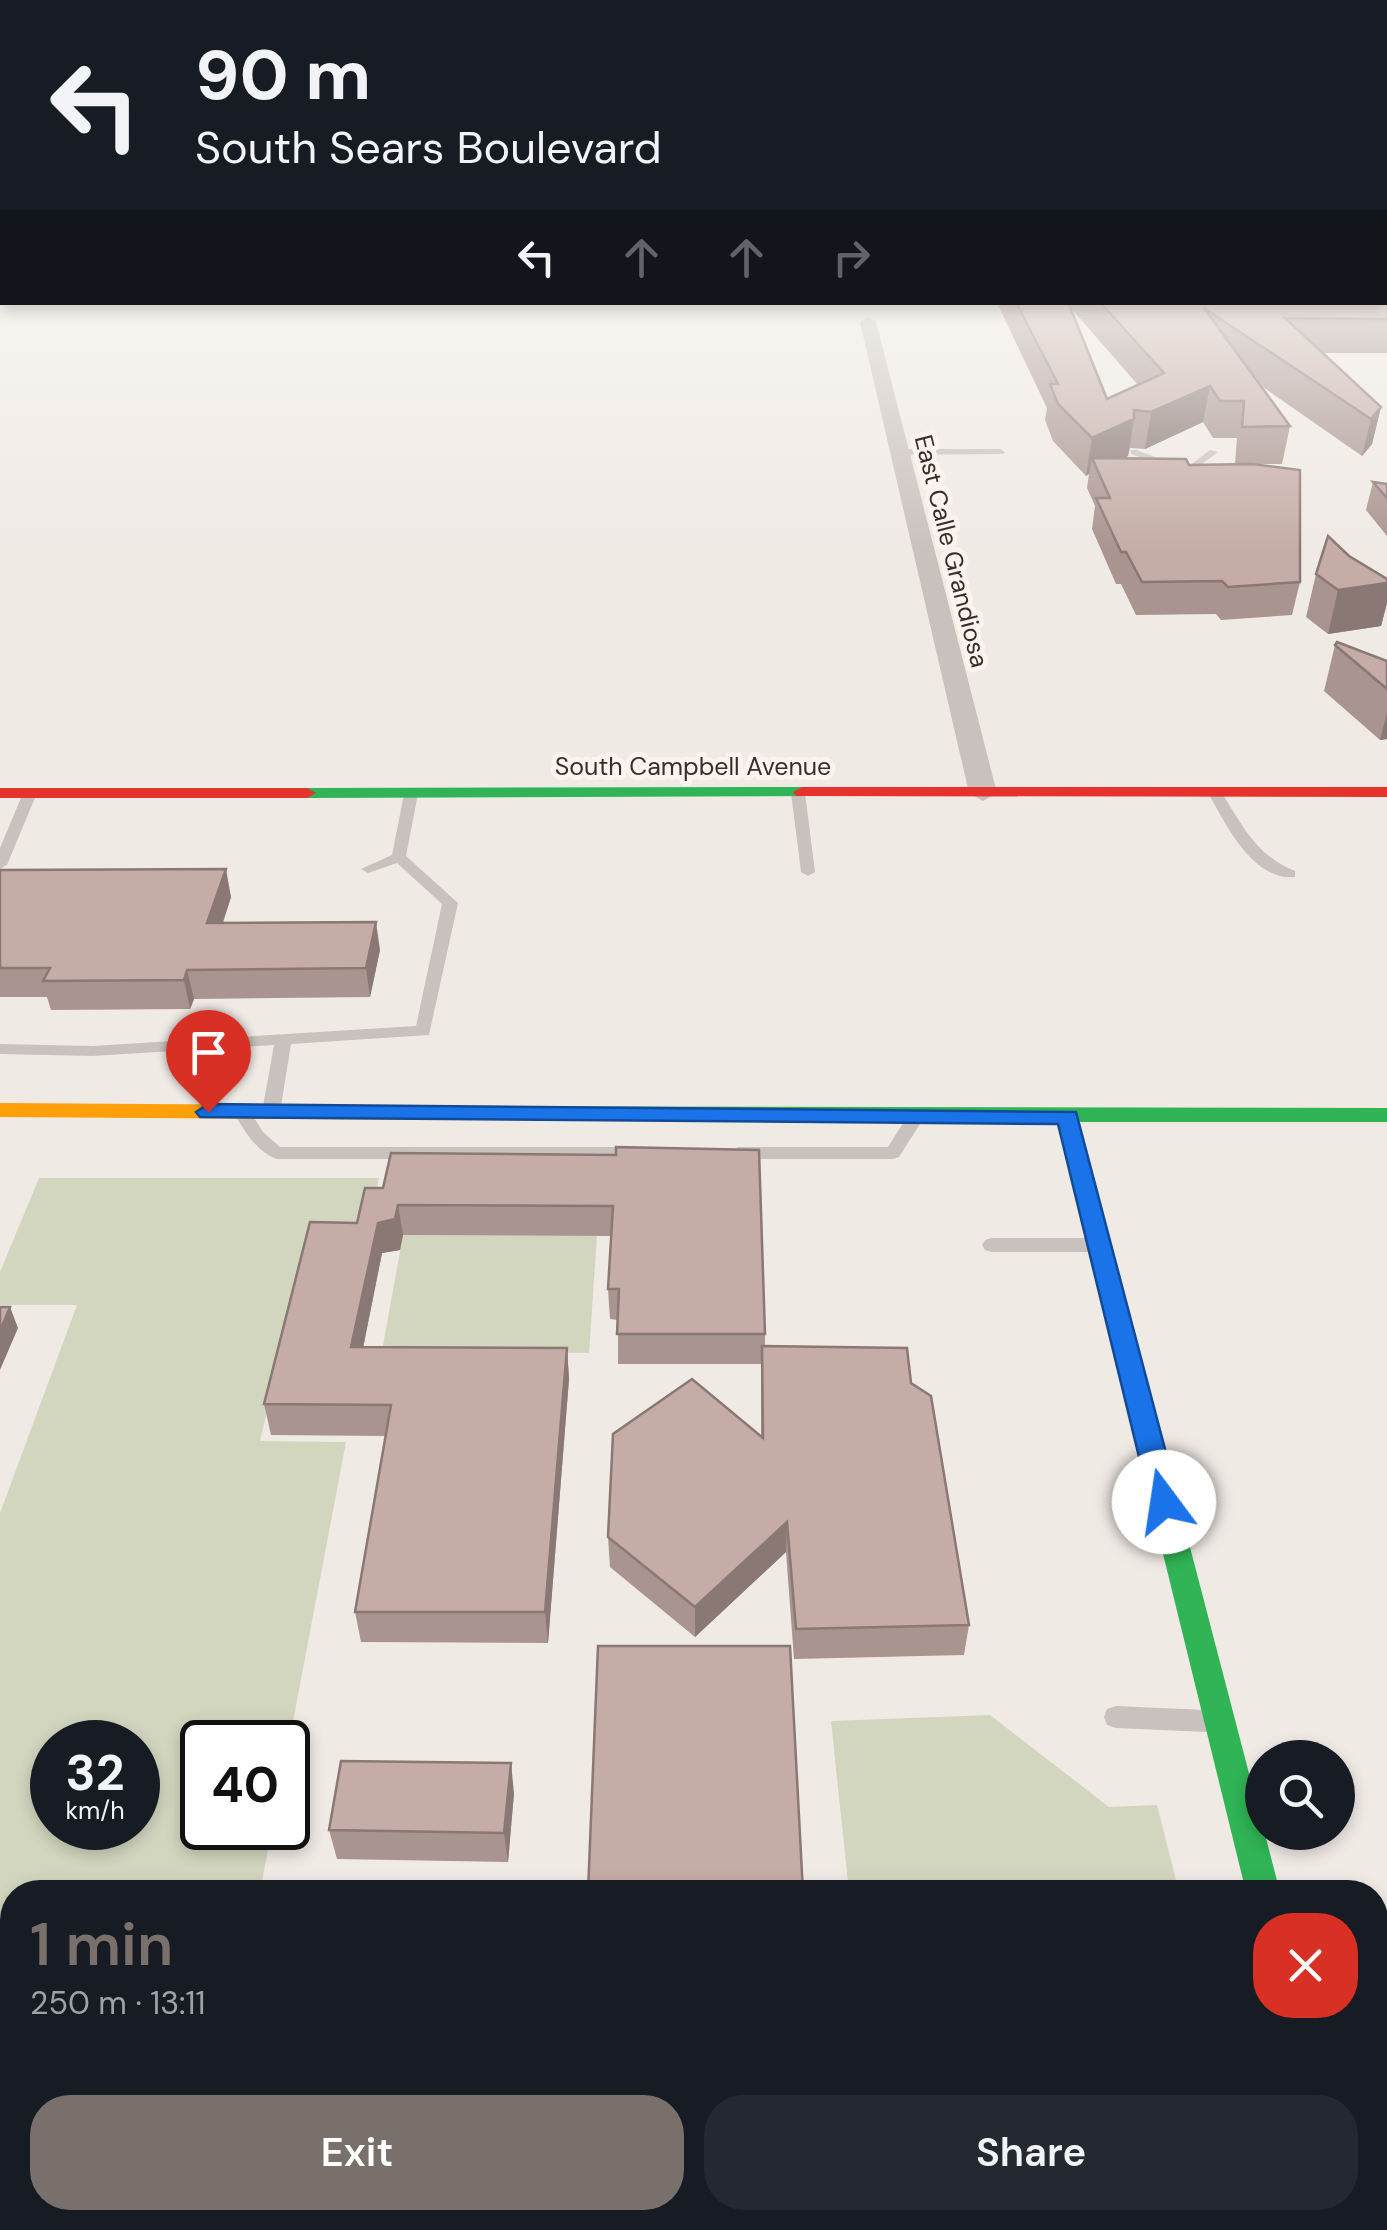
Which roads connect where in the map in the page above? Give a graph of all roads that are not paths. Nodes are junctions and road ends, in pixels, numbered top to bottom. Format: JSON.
{"nodes":[{"id":1,"x":873,"y":345,"type":"edge"},
{"id":2,"x":898,"y":452,"type":"junction"},
{"id":3,"x":1000,"y":452,"type":"dead end"},
{"id":4,"x":1134,"y":452,"type":"edge"},
{"id":5,"x":1213,"y":452,"type":"dead end"},
{"id":6,"x":0,"y":792,"type":"edge"},
{"id":7,"x":1387,"y":792,"type":"edge"},
{"id":8,"x":30,"y":793,"type":"junction"},
{"id":9,"x":798,"y":793,"type":"junction"},
{"id":10,"x":983,"y":793,"type":"junction"},
{"id":11,"x":1215,"y":793,"type":"junction"},
{"id":12,"x":411,"y":794,"type":"junction"},
{"id":13,"x":398,"y":857,"type":"junction"},
{"id":14,"x":0,"y":864,"type":"edge"},
{"id":15,"x":368,"y":869,"type":"dead end"},
{"id":16,"x":808,"y":872,"type":"dead end"},
{"id":17,"x":1290,"y":874,"type":"dead end"},
{"id":18,"x":284,"y":1038,"type":"junction"},
{"id":19,"x":0,"y":1049,"type":"edge"},
{"id":20,"x":0,"y":1110,"type":"edge"},
{"id":21,"x":242,"y":1112,"type":"junction"},
{"id":22,"x":272,"y":1112,"type":"junction"},
{"id":23,"x":1387,"y":1115,"type":"edge"},
{"id":24,"x":916,"y":1116,"type":"junction"},
{"id":25,"x":1068,"y":1117,"type":"junction"},
{"id":26,"x":658,"y":1153,"type":"edge"},
{"id":27,"x":717,"y":1153,"type":"edge"},
{"id":28,"x":992,"y":1245,"type":"dead end"},
{"id":29,"x":1100,"y":1245,"type":"junction"},
{"id":30,"x":1116,"y":1717,"type":"dead end"},
{"id":31,"x":1220,"y":1721,"type":"junction"},
{"id":32,"x":1261,"y":1880,"type":"edge"}],
"edges":[{"from":1,"to":2,"type":"street","name":"East Calle Grandiosa"},
{"from":2,"to":3,"type":"lane"},
{"from":2,"to":10,"type":"street","name":"East Calle Grandiosa"},
{"from":4,"to":5,"type":"lane"},
{"from":6,"to":8,"type":"street","name":"South Campbell Avenue"},
{"from":7,"to":11,"type":"street","name":"South Campbell Avenue"},
{"from":8,"to":12,"type":"street","name":"South Campbell Avenue"},
{"from":8,"to":14,"type":"lane"},
{"from":9,"to":10,"type":"street","name":"South Campbell Avenue"},
{"from":9,"to":12,"type":"street","name":"South Campbell Avenue"},
{"from":9,"to":16,"type":"lane"},
{"from":10,"to":11,"type":"street","name":"South Campbell Avenue"},
{"from":11,"to":17,"type":"lane"},
{"from":12,"to":13,"type":"lane"},
{"from":13,"to":15,"type":"lane"},
{"from":13,"to":18,"type":"lane"},
{"from":18,"to":19,"type":"lane"},
{"from":18,"to":22,"type":"lane"},
{"from":20,"to":21,"type":"street"},
{"from":21,"to":22,"type":"street"},
{"from":21,"to":26,"type":"lane"},
{"from":22,"to":24,"type":"street"},
{"from":23,"to":25,"type":"street"},
{"from":24,"to":25,"type":"street"},
{"from":24,"to":27,"type":"lane"},
{"from":25,"to":29,"type":"street"},
{"from":28,"to":29,"type":"lane"},
{"from":29,"to":31,"type":"street"},
{"from":30,"to":31,"type":"lane"},
{"from":31,"to":32,"type":"street"}]}
